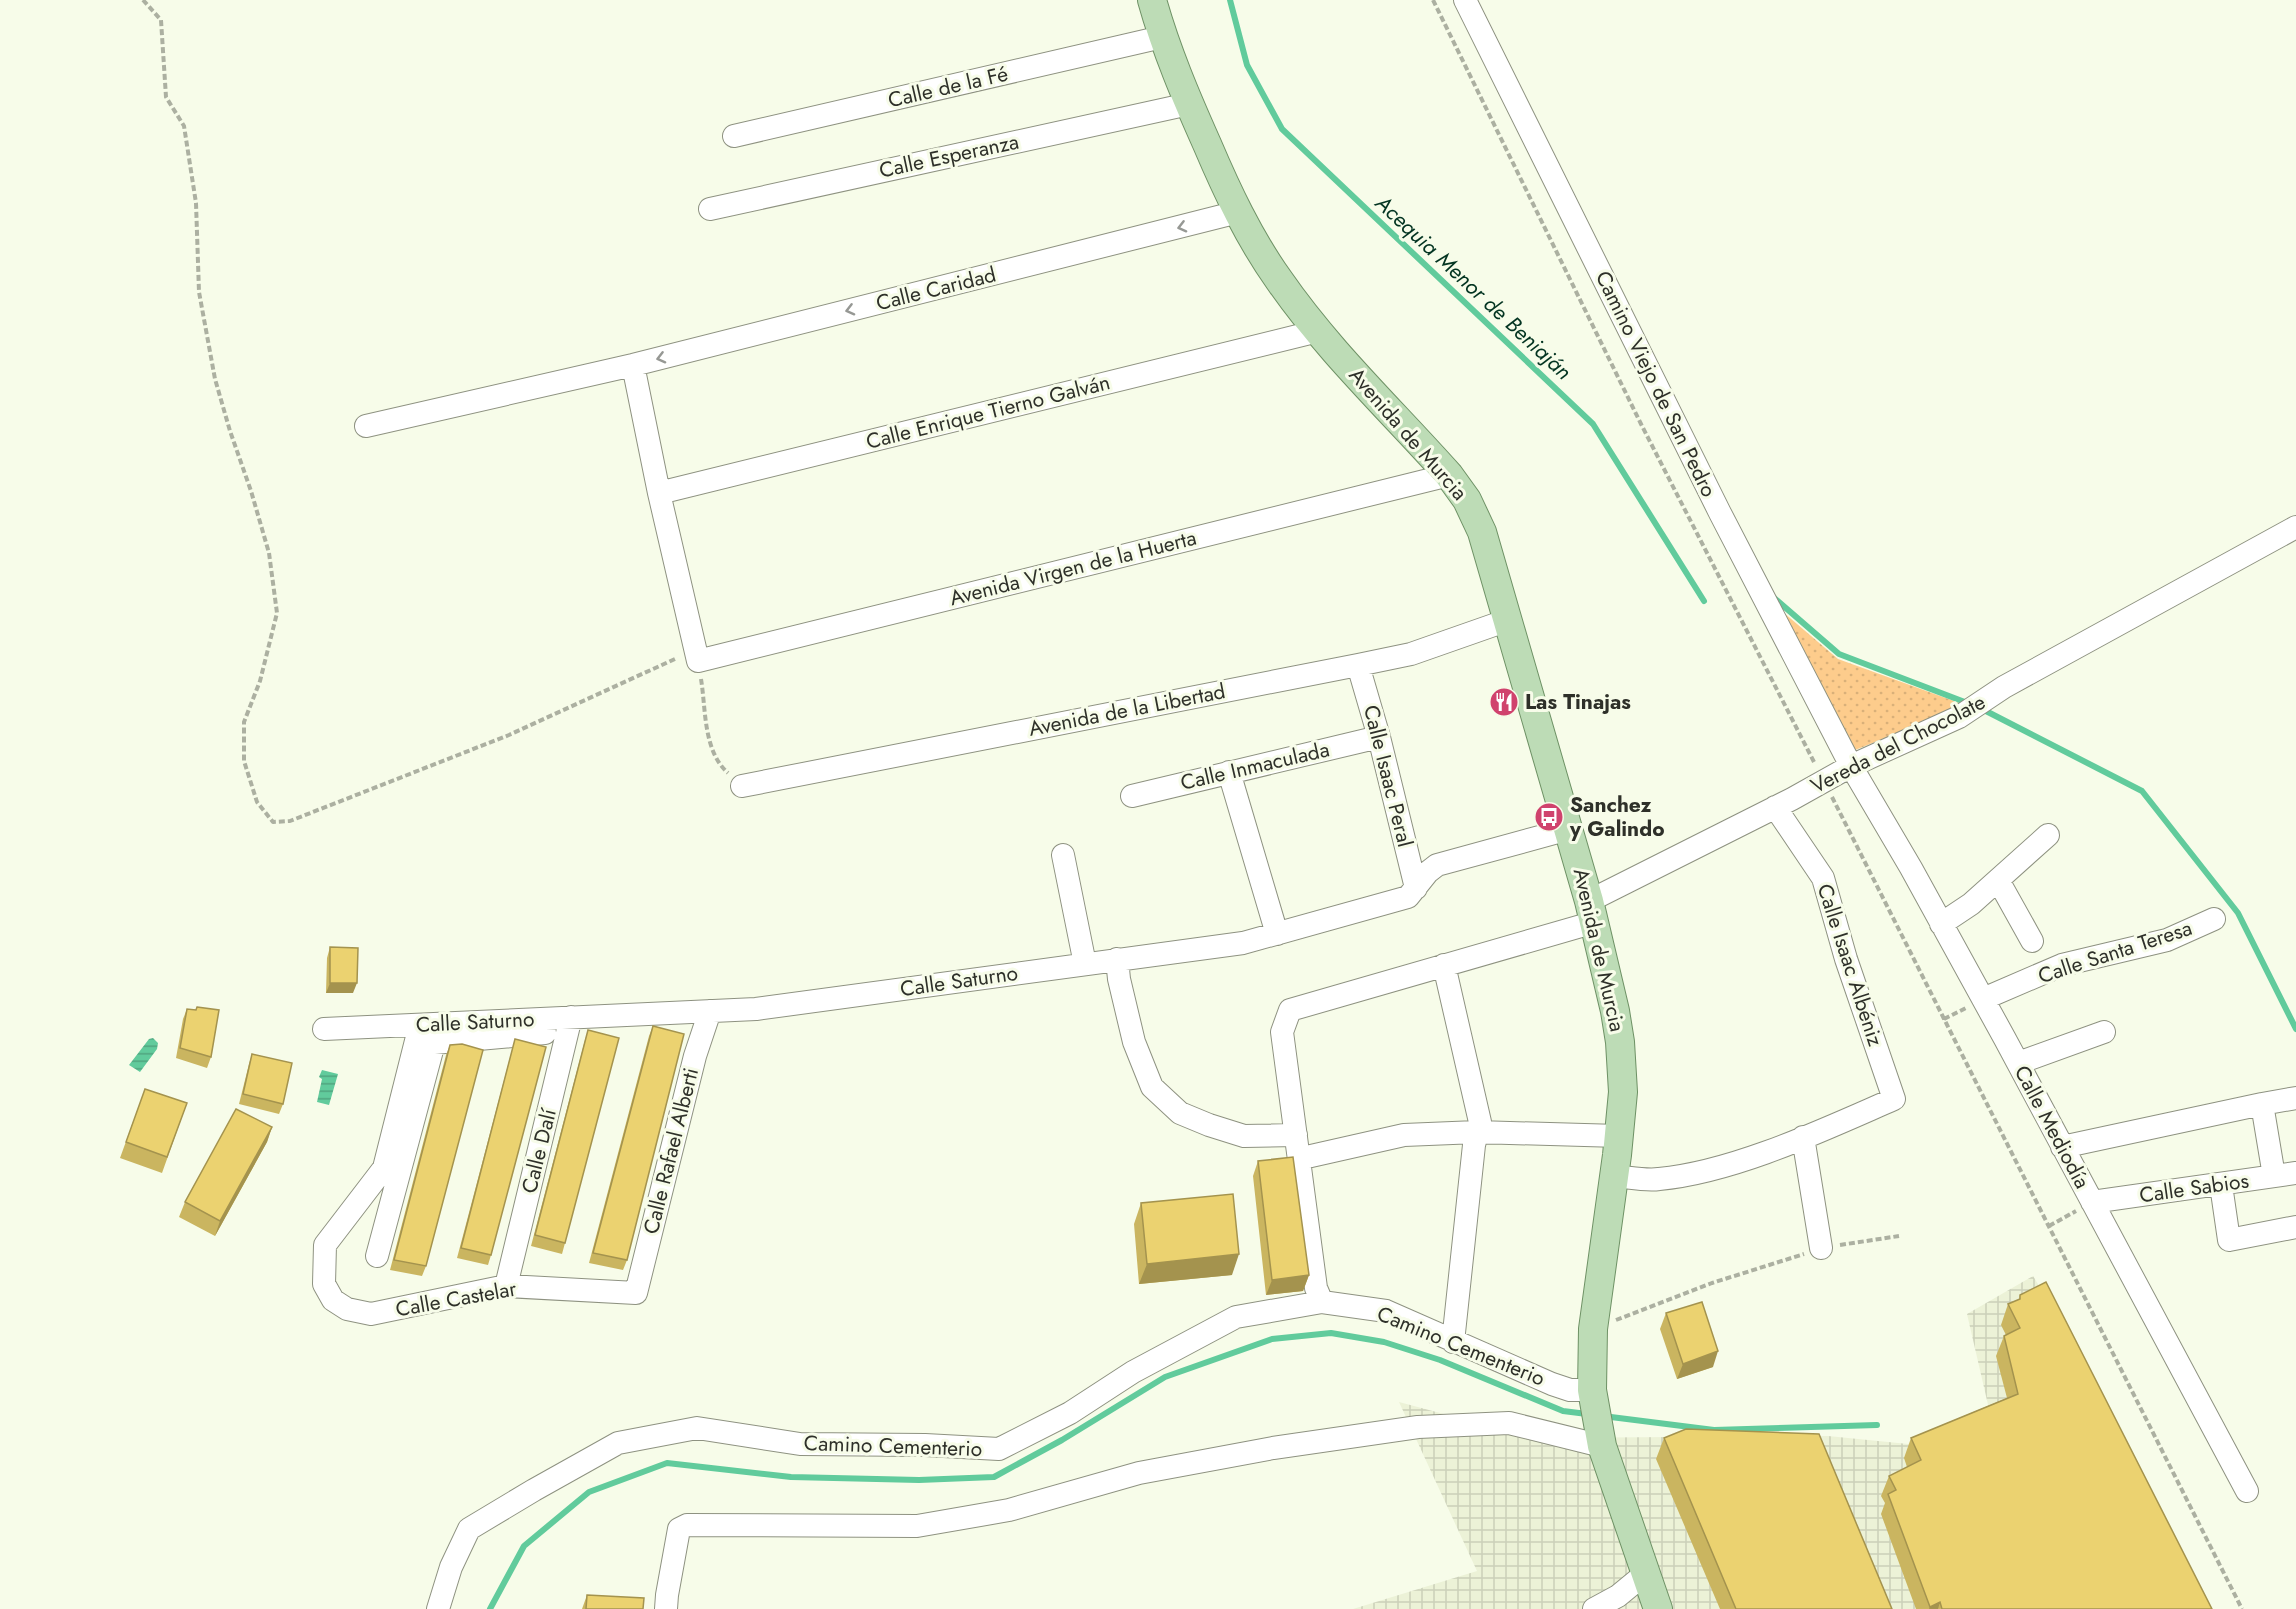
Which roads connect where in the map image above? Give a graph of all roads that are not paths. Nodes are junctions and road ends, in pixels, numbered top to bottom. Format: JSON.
{"nodes":[{"id":1,"x":1152,"y":0,"type":"edge"},
{"id":2,"x":1465,"y":0,"type":"edge"},
{"id":3,"x":1162,"y":37,"type":"junction"},
{"id":4,"x":1189,"y":104,"type":"junction"},
{"id":5,"x":734,"y":136,"type":"dead end"},
{"id":6,"x":710,"y":209,"type":"dead end"},
{"id":7,"x":1238,"y":212,"type":"junction"},
{"id":8,"x":1318,"y":331,"type":"junction"},
{"id":9,"x":633,"y":365,"type":"junction"},
{"id":10,"x":366,"y":426,"type":"dead end"},
{"id":11,"x":1449,"y":475,"type":"junction"},
{"id":12,"x":659,"y":493,"type":"junction"},
{"id":13,"x":2296,"y":526,"type":"edge"},
{"id":14,"x":1508,"y":620,"type":"junction"},
{"id":15,"x":1358,"y":665,"type":"junction"},
{"id":16,"x":1379,"y":737,"type":"junction"},
{"id":17,"x":1851,"y":766,"type":"junction"},
{"id":18,"x":1229,"y":771,"type":"junction"},
{"id":19,"x":742,"y":786,"type":"road end"},
{"id":20,"x":1132,"y":796,"type":"dead end"},
{"id":21,"x":1775,"y":807,"type":"junction"},
{"id":22,"x":1569,"y":829,"type":"junction"},
{"id":23,"x":2048,"y":835,"type":"dead end"},
{"id":24,"x":1063,"y":855,"type":"dead end"},
{"id":25,"x":1998,"y":880,"type":"junction"},
{"id":26,"x":1416,"y":888,"type":"junction"},
{"id":27,"x":1592,"y":912,"type":"junction"},
{"id":28,"x":2214,"y":919,"type":"dead end"},
{"id":29,"x":1941,"y":924,"type":"junction"},
{"id":30,"x":1277,"y":934,"type":"junction"},
{"id":31,"x":2032,"y":941,"type":"dead end"},
{"id":32,"x":1117,"y":959,"type":"junction"},
{"id":33,"x":1085,"y":964,"type":"junction"},
{"id":34,"x":1444,"y":965,"type":"junction"},
{"id":35,"x":1983,"y":999,"type":"junction"},
{"id":36,"x":710,"y":1011,"type":"junction"},
{"id":37,"x":420,"y":1024,"type":"junction"},
{"id":38,"x":570,"y":1024,"type":"junction"},
{"id":39,"x":324,"y":1029,"type":"dead end"},
{"id":40,"x":2104,"y":1032,"type":"dead end"},
{"id":41,"x":2018,"y":1063,"type":"junction"},
{"id":42,"x":2296,"y":1098,"type":"edge"},
{"id":43,"x":2262,"y":1104,"type":"junction"},
{"id":44,"x":1477,"y":1132,"type":"junction"},
{"id":45,"x":1619,"y":1136,"type":"junction"},
{"id":46,"x":1803,"y":1137,"type":"junction"},
{"id":47,"x":1297,"y":1146,"type":"junction"},
{"id":48,"x":2062,"y":1147,"type":"junction"},
{"id":49,"x":2285,"y":1175,"type":"edge"},
{"id":50,"x":1613,"y":1176,"type":"junction"},
{"id":51,"x":2221,"y":1185,"type":"junction"},
{"id":52,"x":2092,"y":1202,"type":"junction"},
{"id":53,"x":2296,"y":1227,"type":"edge"},
{"id":54,"x":1821,"y":1248,"type":"road end"},
{"id":55,"x":377,"y":1256,"type":"dead end"},
{"id":56,"x":506,"y":1286,"type":"junction"},
{"id":57,"x":636,"y":1293,"type":"joint"},
{"id":58,"x":1322,"y":1302,"type":"junction"},
{"id":59,"x":1453,"y":1342,"type":"junction"},
{"id":60,"x":1593,"y":1396,"type":"junction"},
{"id":61,"x":1601,"y":1440,"type":"junction"},
{"id":62,"x":2247,"y":1491,"type":"dead end"},
{"id":63,"x":1646,"y":1573,"type":"junction"},
{"id":64,"x":438,"y":1609,"type":"edge"},
{"id":65,"x":666,"y":1609,"type":"edge"},
{"id":66,"x":1594,"y":1609,"type":"edge"},
{"id":67,"x":1658,"y":1609,"type":"edge"}],
"edges":[{"from":1,"to":3,"type":"main road","name":"Avenida de Murcia"},
{"from":2,"to":17,"type":"street","name":"Camino Viejo de San Pedro"},
{"from":3,"to":4,"type":"main road","name":"Avenida de Murcia"},
{"from":3,"to":5,"type":"street","name":"Calle de la Fé"},
{"from":4,"to":6,"type":"street","name":"Calle Esperanza"},
{"from":4,"to":7,"type":"main road","name":"Avenida de Murcia"},
{"from":7,"to":8,"type":"main road","name":"Avenida de Murcia"},
{"from":7,"to":9,"type":"street","name":"Calle Caridad","one_way":true},
{"from":8,"to":11,"type":"main road","name":"Avenida de Murcia"},
{"from":8,"to":12,"type":"street","name":"Calle Enrique Tierno Galván"},
{"from":9,"to":10,"type":"street","name":"Calle Caridad"},
{"from":9,"to":12,"type":"street"},
{"from":11,"to":12,"type":"street","name":"Avenida Virgen de la Huerta"},
{"from":11,"to":14,"type":"main road","name":"Avenida de Murcia"},
{"from":13,"to":17,"type":"street","name":"Vereda del Chocolate"},
{"from":14,"to":15,"type":"street","name":"Avenida de la Libertad"},
{"from":14,"to":22,"type":"main road","name":"Avenida de Murcia"},
{"from":15,"to":16,"type":"street","name":"Calle Isaac Peral"},
{"from":15,"to":19,"type":"street","name":"Avenida de la Libertad"},
{"from":16,"to":18,"type":"street","name":"Calle Inmaculada"},
{"from":16,"to":26,"type":"street","name":"Calle Isaac Peral"},
{"from":17,"to":21,"type":"street","name":"Vereda del Chocolate"},
{"from":17,"to":29,"type":"street","name":"Calle Mediodía"},
{"from":18,"to":20,"type":"street","name":"Calle Inmaculada"},
{"from":18,"to":30,"type":"street"},
{"from":21,"to":27,"type":"street","name":"Vereda del Chocolate"},
{"from":21,"to":46,"type":"street","name":"Calle Isaac Albéniz"},
{"from":22,"to":26,"type":"street","name":"Calle Saturno"},
{"from":22,"to":27,"type":"main road","name":"Avenida de Murcia"},
{"from":23,"to":25,"type":"street"},
{"from":24,"to":33,"type":"street"},
{"from":25,"to":29,"type":"street"},
{"from":25,"to":31,"type":"street"},
{"from":26,"to":30,"type":"street","name":"Calle Saturno"},
{"from":27,"to":34,"type":"street","name":"Vereda del Chocolate"},
{"from":27,"to":45,"type":"main road","name":"Avenida de Murcia"},
{"from":28,"to":35,"type":"street","name":"Calle Santa Teresa"},
{"from":29,"to":35,"type":"street","name":"Calle Mediodía"},
{"from":30,"to":32,"type":"street","name":"Calle Saturno"},
{"from":32,"to":33,"type":"street","name":"Calle Saturno"},
{"from":32,"to":47,"type":"street"},
{"from":33,"to":36,"type":"street","name":"Calle Saturno"},
{"from":34,"to":44,"type":"street"},
{"from":34,"to":47,"type":"street","name":"Vereda del Chocolate"},
{"from":35,"to":41,"type":"street","name":"Calle Mediodía"},
{"from":36,"to":38,"type":"street","name":"Calle Saturno"},
{"from":36,"to":57,"type":"street","name":"Calle Rafael Alberti"},
{"from":37,"to":38,"type":"street","name":"Calle Saturno"},
{"from":37,"to":39,"type":"street","name":"Calle Saturno"},
{"from":37,"to":56,"type":"street","name":"Calle Castelar"},
{"from":38,"to":55,"type":"street"},
{"from":38,"to":56,"type":"street","name":"Calle Dalí"},
{"from":40,"to":41,"type":"street"},
{"from":41,"to":48,"type":"street","name":"Calle Mediodía"},
{"from":42,"to":43,"type":"street"},
{"from":43,"to":48,"type":"street"},
{"from":43,"to":49,"type":"street"},
{"from":44,"to":45,"type":"street"},
{"from":44,"to":47,"type":"street"},
{"from":44,"to":59,"type":"street"},
{"from":45,"to":50,"type":"main road","name":"Avenida de Murcia"},
{"from":46,"to":50,"type":"street"},
{"from":46,"to":54,"type":"street"},
{"from":47,"to":58,"type":"street"},
{"from":48,"to":52,"type":"street","name":"Calle Mediodía"},
{"from":49,"to":51,"type":"street","name":"Calle Sabios"},
{"from":50,"to":60,"type":"main road","name":"Avenida de Murcia"},
{"from":51,"to":52,"type":"street","name":"Calle Sabios"},
{"from":51,"to":53,"type":"street"},
{"from":52,"to":62,"type":"street","name":"Calle Mediodía"},
{"from":56,"to":57,"type":"street","name":"Calle Castelar"},
{"from":58,"to":59,"type":"street","name":"Camino Cementerio"},
{"from":58,"to":64,"type":"street","name":"Camino Cementerio"},
{"from":59,"to":60,"type":"street","name":"Camino Cementerio"},
{"from":60,"to":61,"type":"main road","name":"Avenida de Murcia"},
{"from":61,"to":63,"type":"main road","name":"Avenida de Murcia"},
{"from":61,"to":65,"type":"street"},
{"from":63,"to":66,"type":"street"},
{"from":63,"to":67,"type":"main road","name":"Avenida de Murcia"}]}
